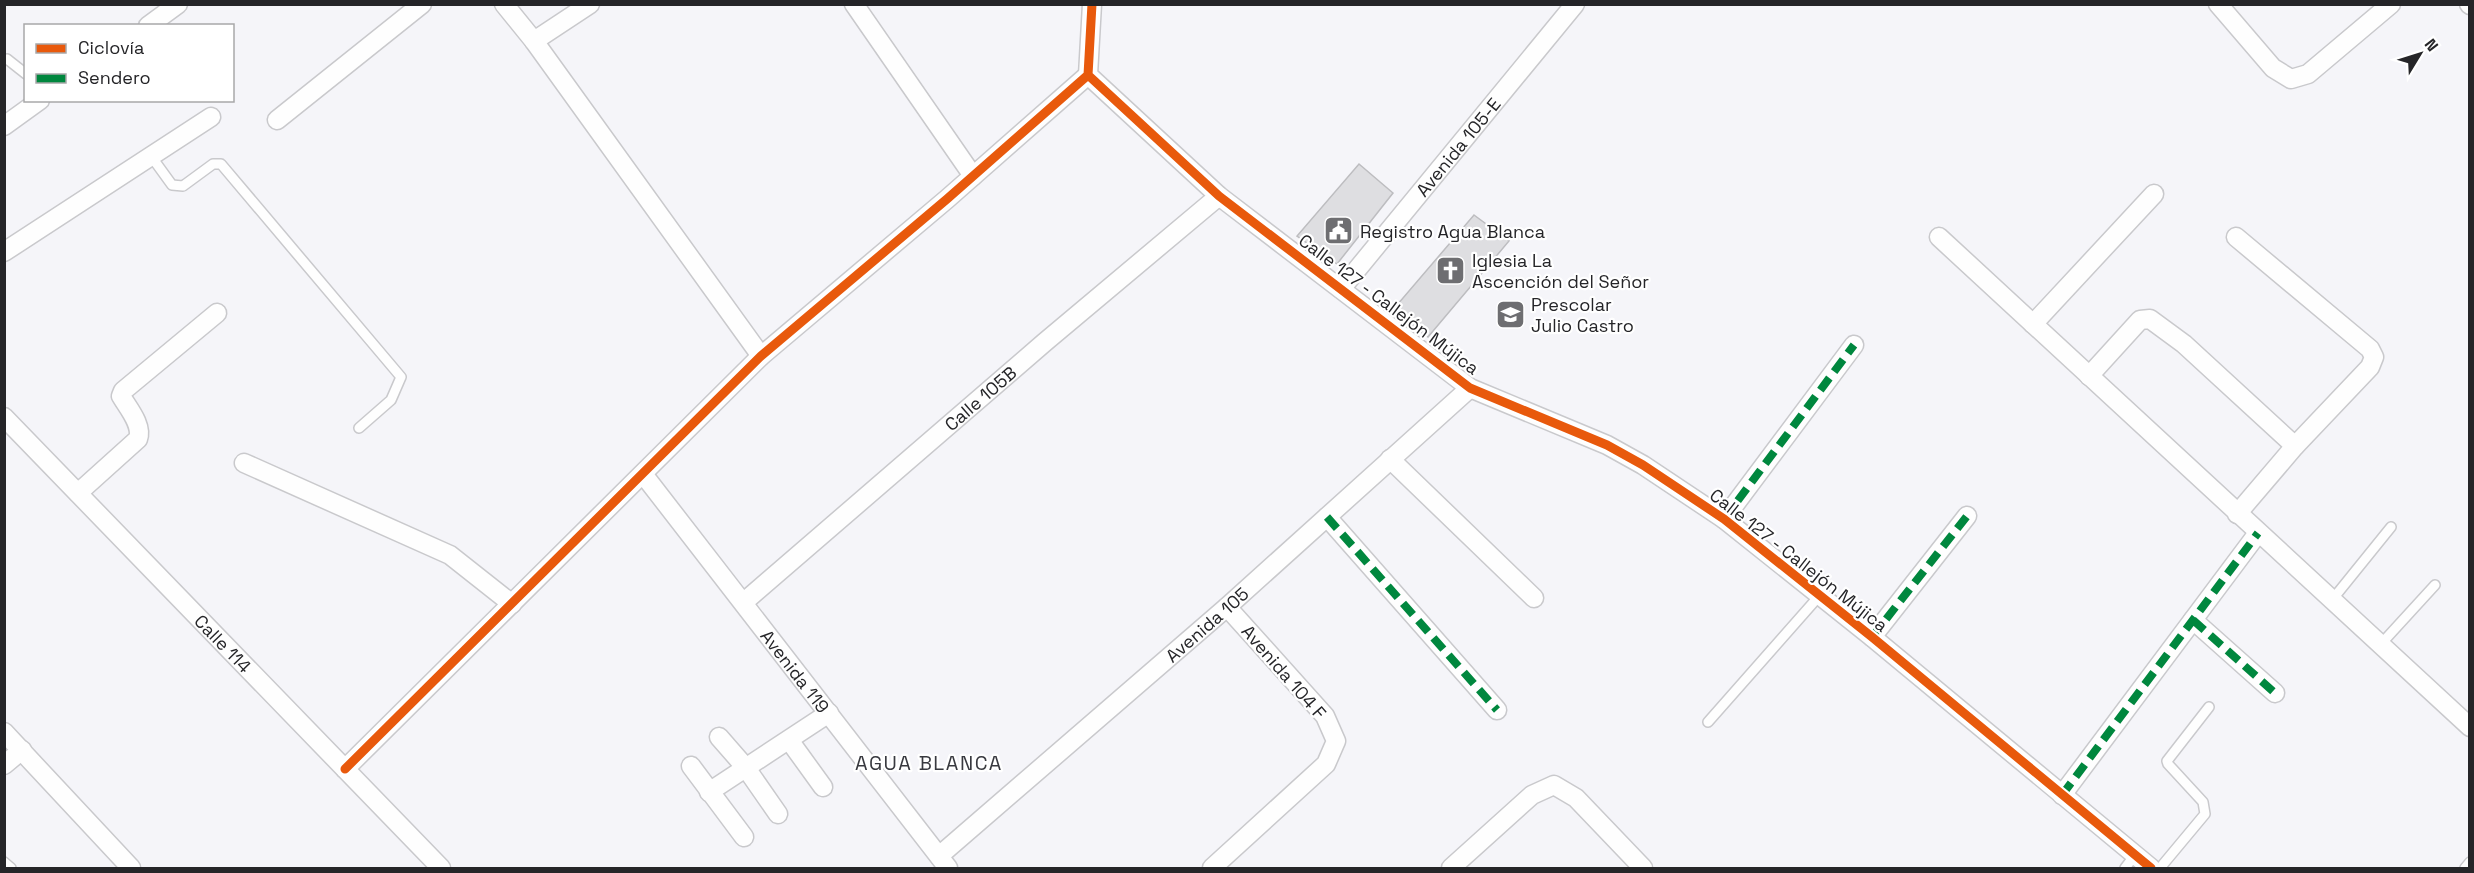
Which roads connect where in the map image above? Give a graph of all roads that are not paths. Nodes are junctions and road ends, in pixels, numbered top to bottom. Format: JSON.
{"nodes":[{"id":1,"x":178,"y":4,"type":"edge"},
{"id":2,"x":422,"y":4,"type":"edge"},
{"id":3,"x":504,"y":4,"type":"edge"},
{"id":4,"x":590,"y":4,"type":"edge"},
{"id":5,"x":854,"y":4,"type":"edge"},
{"id":6,"x":1092,"y":4,"type":"edge"},
{"id":7,"x":1575,"y":4,"type":"edge"},
{"id":8,"x":2218,"y":4,"type":"edge"},
{"id":9,"x":2391,"y":4,"type":"edge"},
{"id":10,"x":151,"y":24,"type":"edge"},
{"id":11,"x":534,"y":41,"type":"junction"},
{"id":12,"x":4,"y":60,"type":"edge"},
{"id":13,"x":24,"y":72,"type":"edge"},
{"id":14,"x":1088,"y":75,"type":"junction"},
{"id":15,"x":37,"y":102,"type":"edge"},
{"id":16,"x":211,"y":117,"type":"dead end"},
{"id":17,"x":277,"y":120,"type":"dead end"},
{"id":18,"x":4,"y":126,"type":"edge"},
{"id":19,"x":151,"y":156,"type":"junction"},
{"id":20,"x":973,"y":176,"type":"junction"},
{"id":21,"x":2154,"y":194,"type":"dead end"},
{"id":22,"x":1219,"y":196,"type":"junction"},
{"id":23,"x":1939,"y":237,"type":"dead end"},
{"id":24,"x":2236,"y":237,"type":"dead end"},
{"id":25,"x":4,"y":252,"type":"edge"},
{"id":26,"x":1341,"y":289,"type":"junction"},
{"id":27,"x":217,"y":313,"type":"dead end"},
{"id":28,"x":2033,"y":324,"type":"junction"},
{"id":29,"x":1854,"y":345,"type":"dead end"},
{"id":30,"x":761,"y":356,"type":"junction"},
{"id":31,"x":2089,"y":376,"type":"junction"},
{"id":32,"x":1470,"y":388,"type":"junction"},
{"id":33,"x":4,"y":417,"type":"edge"},
{"id":34,"x":359,"y":428,"type":"dead end"},
{"id":35,"x":2295,"y":446,"type":"junction"},
{"id":36,"x":1390,"y":459,"type":"junction"},
{"id":37,"x":244,"y":463,"type":"dead end"},
{"id":38,"x":644,"y":474,"type":"junction"},
{"id":39,"x":78,"y":493,"type":"junction"},
{"id":40,"x":2237,"y":514,"type":"junction"},
{"id":41,"x":1967,"y":516,"type":"dead end"},
{"id":42,"x":1327,"y":517,"type":"junction"},
{"id":43,"x":1724,"y":519,"type":"junction"},
{"id":44,"x":2391,"y":527,"type":"dead end"},
{"id":45,"x":2259,"y":533,"type":"junction"},
{"id":46,"x":2435,"y":585,"type":"dead end"},
{"id":47,"x":1820,"y":595,"type":"junction"},
{"id":48,"x":1534,"y":598,"type":"dead end"},
{"id":49,"x":2332,"y":600,"type":"junction"},
{"id":50,"x":744,"y":603,"type":"junction"},
{"id":51,"x":513,"y":604,"type":"junction"},
{"id":52,"x":1227,"y":607,"type":"junction"},
{"id":53,"x":2193,"y":620,"type":"junction"},
{"id":54,"x":1872,"y":637,"type":"junction"},
{"id":55,"x":2381,"y":644,"type":"junction"},
{"id":56,"x":2275,"y":693,"type":"dead end"},
{"id":57,"x":2209,"y":707,"type":"dead end"},
{"id":58,"x":1497,"y":710,"type":"dead end"},
{"id":59,"x":829,"y":713,"type":"junction"},
{"id":60,"x":1708,"y":722,"type":"dead end"},
{"id":61,"x":2469,"y":727,"type":"edge"},
{"id":62,"x":4,"y":732,"type":"edge"},
{"id":63,"x":719,"y":737,"type":"dead end"},
{"id":64,"x":789,"y":740,"type":"junction"},
{"id":65,"x":22,"y":750,"type":"junction"},
{"id":66,"x":4,"y":765,"type":"edge"},
{"id":67,"x":691,"y":766,"type":"dead end"},
{"id":68,"x":746,"y":768,"type":"junction"},
{"id":69,"x":345,"y":769,"type":"junction"},
{"id":70,"x":823,"y":787,"type":"dead end"},
{"id":71,"x":709,"y":792,"type":"junction"},
{"id":72,"x":2062,"y":795,"type":"junction"},
{"id":73,"x":778,"y":814,"type":"dead end"},
{"id":74,"x":744,"y":837,"type":"dead end"},
{"id":75,"x":4,"y":862,"type":"edge"},
{"id":76,"x":943,"y":862,"type":"edge"},
{"id":77,"x":2130,"y":862,"type":"edge"},
{"id":78,"x":2469,"y":862,"type":"edge"},
{"id":79,"x":11,"y":868,"type":"edge"},
{"id":80,"x":131,"y":868,"type":"edge"},
{"id":81,"x":441,"y":868,"type":"edge"},
{"id":82,"x":1212,"y":868,"type":"edge"},
{"id":83,"x":1451,"y":868,"type":"edge"},
{"id":84,"x":1642,"y":868,"type":"edge"},
{"id":85,"x":2151,"y":868,"type":"edge"},
{"id":86,"x":2160,"y":868,"type":"edge"},
{"id":87,"x":2464,"y":868,"type":"edge"}],
"edges":[{"from":1,"to":10,"type":"street"},
{"from":2,"to":17,"type":"street"},
{"from":3,"to":11,"type":"street"},
{"from":4,"to":11,"type":"street"},
{"from":5,"to":20,"type":"street"},
{"from":6,"to":14,"type":"street"},
{"from":7,"to":26,"type":"street","name":"Avenida 105-E"},
{"from":8,"to":9,"type":"street"},
{"from":11,"to":30,"type":"street"},
{"from":12,"to":13,"type":"lane"},
{"from":14,"to":20,"type":"street"},
{"from":14,"to":22,"type":"street","name":"Calle 127 - Callejón Mújica"},
{"from":15,"to":18,"type":"street"},
{"from":16,"to":19,"type":"street"},
{"from":19,"to":25,"type":"street"},
{"from":19,"to":34,"type":"lane"},
{"from":20,"to":30,"type":"street"},
{"from":21,"to":28,"type":"street"},
{"from":22,"to":26,"type":"street","name":"Calle 127 - Callejón Mújica"},
{"from":22,"to":50,"type":"street","name":"Calle 105B"},
{"from":23,"to":28,"type":"street"},
{"from":24,"to":35,"type":"street"},
{"from":26,"to":32,"type":"street","name":"Calle 127 - Callejón Mújica"},
{"from":27,"to":39,"type":"street"},
{"from":28,"to":31,"type":"street"},
{"from":29,"to":43,"type":"street"},
{"from":30,"to":38,"type":"street"},
{"from":31,"to":35,"type":"street"},
{"from":31,"to":40,"type":"street"},
{"from":32,"to":36,"type":"street","name":"Avenida 105"},
{"from":32,"to":43,"type":"street","name":"Calle 127 - Callejón Mújica"},
{"from":33,"to":39,"type":"street","name":"Calle 114"},
{"from":35,"to":40,"type":"street"},
{"from":36,"to":42,"type":"street","name":"Avenida 105"},
{"from":36,"to":48,"type":"street"},
{"from":37,"to":51,"type":"street"},
{"from":38,"to":50,"type":"street","name":"Avenida 119"},
{"from":38,"to":51,"type":"street"},
{"from":39,"to":69,"type":"street","name":"Calle 114"},
{"from":40,"to":45,"type":"street"},
{"from":41,"to":54,"type":"street"},
{"from":42,"to":52,"type":"street","name":"Avenida 105"},
{"from":42,"to":58,"type":"street"},
{"from":43,"to":47,"type":"street","name":"Calle 127 - Callejón Mújica"},
{"from":44,"to":49,"type":"lane"},
{"from":45,"to":49,"type":"street"},
{"from":45,"to":53,"type":"street"},
{"from":46,"to":55,"type":"lane"},
{"from":47,"to":54,"type":"street","name":"Calle 127 - Callejón Mújica"},
{"from":47,"to":60,"type":"lane"},
{"from":49,"to":55,"type":"street"},
{"from":50,"to":59,"type":"street","name":"Avenida 119"},
{"from":51,"to":69,"type":"street"},
{"from":52,"to":76,"type":"street","name":"Avenida 105"},
{"from":52,"to":82,"type":"street","name":"Avenida 104 F"},
{"from":53,"to":56,"type":"street"},
{"from":53,"to":72,"type":"street"},
{"from":54,"to":72,"type":"street","name":"Calle 127 - Callejón Mújica"},
{"from":55,"to":61,"type":"street"},
{"from":57,"to":86,"type":"lane"},
{"from":59,"to":64,"type":"street"},
{"from":59,"to":76,"type":"street","name":"Avenida 119"},
{"from":62,"to":65,"type":"street"},
{"from":63,"to":68,"type":"street"},
{"from":64,"to":68,"type":"street"},
{"from":64,"to":70,"type":"street"},
{"from":65,"to":66,"type":"street"},
{"from":65,"to":80,"type":"street"},
{"from":67,"to":71,"type":"street"},
{"from":68,"to":71,"type":"street"},
{"from":68,"to":73,"type":"street"},
{"from":69,"to":81,"type":"street","name":"Calle 114"},
{"from":71,"to":74,"type":"street"},
{"from":72,"to":77,"type":"street","name":"Calle 127 - Callejón Mújica"},
{"from":75,"to":79,"type":"lane"},
{"from":77,"to":85,"type":"street","name":"Calle 127 - Callejón Mújica"},
{"from":78,"to":87,"type":"lane"},
{"from":83,"to":84,"type":"street"}]}
